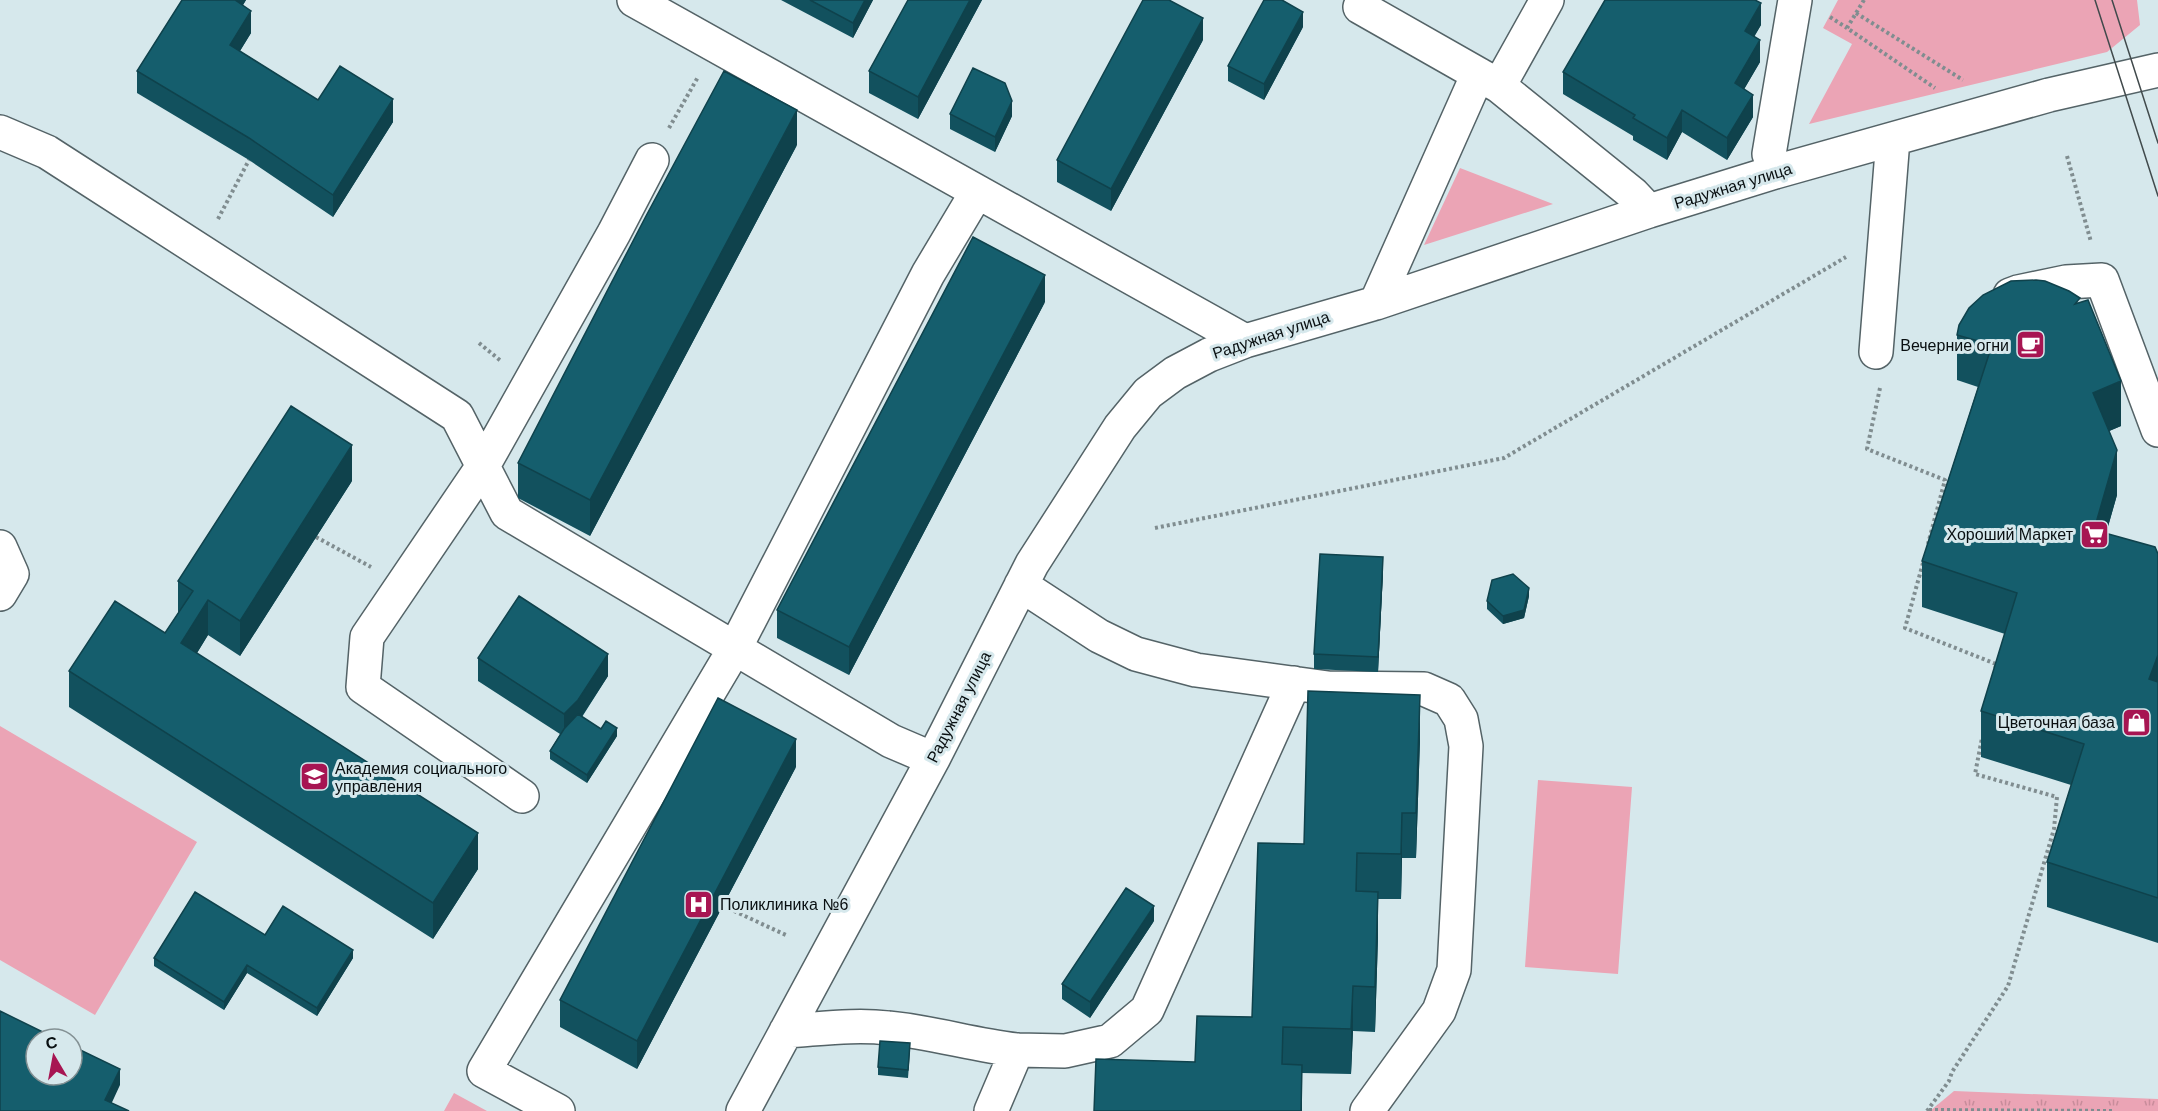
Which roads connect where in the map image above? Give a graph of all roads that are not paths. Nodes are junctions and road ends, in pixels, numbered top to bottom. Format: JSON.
{"nodes":[{"id":1,"x":633,"y":0,"type":"edge"},
{"id":2,"x":1547,"y":0,"type":"edge"},
{"id":3,"x":1795,"y":0,"type":"edge"},
{"id":4,"x":1360,"y":8,"type":"dead end"},
{"id":5,"x":2158,"y":70,"type":"edge"},
{"id":6,"x":1489,"y":80,"type":"junction"},
{"id":7,"x":0,"y":132,"type":"edge"},
{"id":8,"x":1893,"y":139,"type":"junction"},
{"id":9,"x":652,"y":160,"type":"road end"},
{"id":10,"x":1775,"y":172,"type":"junction"},
{"id":11,"x":977,"y":192,"type":"junction"},
{"id":12,"x":1649,"y":211,"type":"junction"},
{"id":13,"x":1376,"y":303,"type":"junction"},
{"id":14,"x":1982,"y":309,"type":"edge"},
{"id":15,"x":1245,"y":341,"type":"junction"},
{"id":16,"x":1879,"y":366,"type":"road end"},
{"id":17,"x":2158,"y":430,"type":"edge"},
{"id":18,"x":483,"y":466,"type":"junction"},
{"id":19,"x":0,"y":547,"type":"edge"},
{"id":20,"x":1021,"y":585,"type":"junction"},
{"id":21,"x":0,"y":594,"type":"edge"},
{"id":22,"x":735,"y":648,"type":"junction"},
{"id":23,"x":1294,"y":683,"type":"junction"},
{"id":24,"x":933,"y":759,"type":"junction"},
{"id":25,"x":522,"y":796,"type":"dead end"},
{"id":26,"x":786,"y":1031,"type":"junction"},
{"id":27,"x":1017,"y":1050,"type":"junction"},
{"id":28,"x":558,"y":1111,"type":"edge"},
{"id":29,"x":742,"y":1111,"type":"edge"},
{"id":30,"x":991,"y":1111,"type":"edge"},
{"id":31,"x":1367,"y":1111,"type":"edge"}],
"edges":[{"from":1,"to":11,"type":"street"},
{"from":2,"to":6,"type":"street"},
{"from":3,"to":10,"type":"street"},
{"from":4,"to":6,"type":"street"},
{"from":5,"to":8,"type":"street","name":"Радужная улица"},
{"from":6,"to":12,"type":"street"},
{"from":6,"to":13,"type":"street"},
{"from":7,"to":18,"type":"street"},
{"from":8,"to":10,"type":"street","name":"Радужная улица"},
{"from":8,"to":16,"type":"street"},
{"from":9,"to":18,"type":"street"},
{"from":10,"to":12,"type":"street","name":"Радужная улица"},
{"from":11,"to":15,"type":"street"},
{"from":11,"to":22,"type":"street"},
{"from":12,"to":13,"type":"street","name":"Радужная улица"},
{"from":13,"to":15,"type":"street","name":"Радужная улица"},
{"from":14,"to":17,"type":"street"},
{"from":15,"to":20,"type":"street","name":"Радужная улица"},
{"from":18,"to":22,"type":"street"},
{"from":18,"to":25,"type":"street"},
{"from":19,"to":21,"type":"street"},
{"from":20,"to":23,"type":"street"},
{"from":20,"to":24,"type":"street","name":"Радужная улица"},
{"from":22,"to":24,"type":"street"},
{"from":22,"to":28,"type":"street"},
{"from":23,"to":27,"type":"street"},
{"from":23,"to":31,"type":"street"},
{"from":24,"to":26,"type":"street","name":"Радужная улица"},
{"from":26,"to":27,"type":"street"},
{"from":26,"to":29,"type":"street","name":"Радужная улица"},
{"from":27,"to":30,"type":"street"}]}
